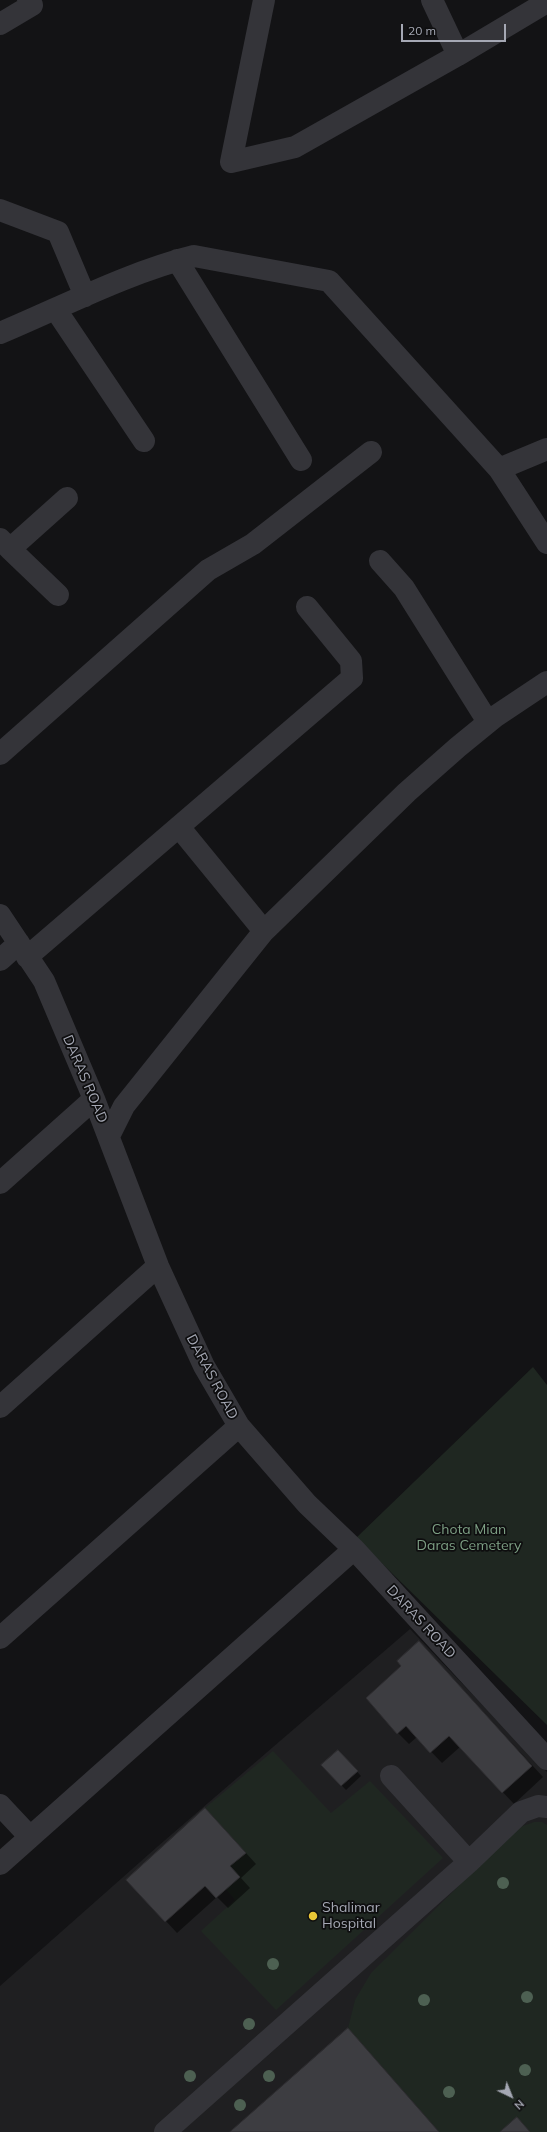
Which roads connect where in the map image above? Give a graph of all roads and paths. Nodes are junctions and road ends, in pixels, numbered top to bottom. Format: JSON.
{"nodes":[{"id":1,"x":28,"y":0,"type":"edge"},
{"id":2,"x":264,"y":0,"type":"edge"},
{"id":3,"x":432,"y":0,"type":"edge"},
{"id":4,"x":547,"y":2,"type":"edge"},
{"id":5,"x":0,"y":24,"type":"edge"},
{"id":6,"x":458,"y":55,"type":"junction"},
{"id":7,"x":0,"y":210,"type":"edge"},
{"id":8,"x":177,"y":260,"type":"junction"},
{"id":9,"x":85,"y":296,"type":"junction"},
{"id":10,"x":56,"y":310,"type":"junction"},
{"id":11,"x":0,"y":333,"type":"edge"},
{"id":12,"x":144,"y":441,"type":"dead end"},
{"id":13,"x":547,"y":449,"type":"edge"},
{"id":14,"x":371,"y":452,"type":"dead end"},
{"id":15,"x":302,"y":460,"type":"dead end"},
{"id":16,"x":499,"y":469,"type":"junction"},
{"id":17,"x":68,"y":498,"type":"dead end"},
{"id":18,"x":547,"y":543,"type":"edge"},
{"id":19,"x":5,"y":544,"type":"edge"},
{"id":20,"x":380,"y":561,"type":"dead end"},
{"id":21,"x":58,"y":595,"type":"dead end"},
{"id":22,"x":307,"y":607,"type":"dead end"},
{"id":23,"x":547,"y":682,"type":"edge"},
{"id":24,"x":488,"y":722,"type":"junction"},
{"id":25,"x":0,"y":754,"type":"edge"},
{"id":26,"x":179,"y":827,"type":"junction"},
{"id":27,"x":0,"y":915,"type":"edge"},
{"id":28,"x":264,"y":931,"type":"junction"},
{"id":29,"x":23,"y":950,"type":"junction"},
{"id":30,"x":0,"y":960,"type":"edge"},
{"id":31,"x":94,"y":1099,"type":"junction"},
{"id":32,"x":109,"y":1136,"type":"junction"},
{"id":33,"x":0,"y":1183,"type":"edge"},
{"id":34,"x":158,"y":1266,"type":"junction"},
{"id":35,"x":0,"y":1407,"type":"edge"},
{"id":36,"x":239,"y":1426,"type":"junction"},
{"id":37,"x":354,"y":1550,"type":"junction"},
{"id":38,"x":0,"y":1638,"type":"edge"},
{"id":39,"x":547,"y":1759,"type":"edge"},
{"id":40,"x":391,"y":1776,"type":"dead end"},
{"id":41,"x":0,"y":1805,"type":"edge"},
{"id":42,"x":547,"y":1807,"type":"edge"},
{"id":43,"x":30,"y":1837,"type":"junction"},
{"id":44,"x":469,"y":1862,"type":"junction"},
{"id":45,"x":0,"y":1864,"type":"edge"},
{"id":46,"x":165,"y":2132,"type":"edge"}],
"edges":[{"from":1,"to":5,"type":"street"},
{"from":2,"to":6,"type":"street"},
{"from":3,"to":6,"type":"street"},
{"from":4,"to":6,"type":"street"},
{"from":7,"to":9,"type":"street"},
{"from":8,"to":9,"type":"street"},
{"from":8,"to":15,"type":"street"},
{"from":8,"to":16,"type":"street"},
{"from":9,"to":10,"type":"street"},
{"from":10,"to":11,"type":"street"},
{"from":10,"to":12,"type":"street"},
{"from":13,"to":16,"type":"street"},
{"from":14,"to":25,"type":"street"},
{"from":16,"to":18,"type":"street"},
{"from":17,"to":19,"type":"street"},
{"from":19,"to":21,"type":"street"},
{"from":20,"to":24,"type":"street"},
{"from":22,"to":26,"type":"street"},
{"from":23,"to":24,"type":"street"},
{"from":24,"to":28,"type":"street"},
{"from":26,"to":28,"type":"street"},
{"from":26,"to":29,"type":"street"},
{"from":27,"to":29,"type":"street","name":"DARAS ROAD"},
{"from":28,"to":32,"type":"street"},
{"from":29,"to":30,"type":"street"},
{"from":29,"to":31,"type":"street","name":"DARAS ROAD"},
{"from":31,"to":32,"type":"street","name":"DARAS ROAD"},
{"from":31,"to":33,"type":"street"},
{"from":32,"to":34,"type":"street","name":"DARAS ROAD"},
{"from":34,"to":35,"type":"street"},
{"from":34,"to":36,"type":"street","name":"DARAS ROAD"},
{"from":36,"to":37,"type":"street","name":"DARAS ROAD"},
{"from":36,"to":38,"type":"street"},
{"from":37,"to":39,"type":"street","name":"DARAS ROAD"},
{"from":37,"to":43,"type":"street"},
{"from":40,"to":44,"type":"street"},
{"from":41,"to":43,"type":"street"},
{"from":42,"to":44,"type":"street"},
{"from":43,"to":45,"type":"street"},
{"from":44,"to":46,"type":"street"}]}
